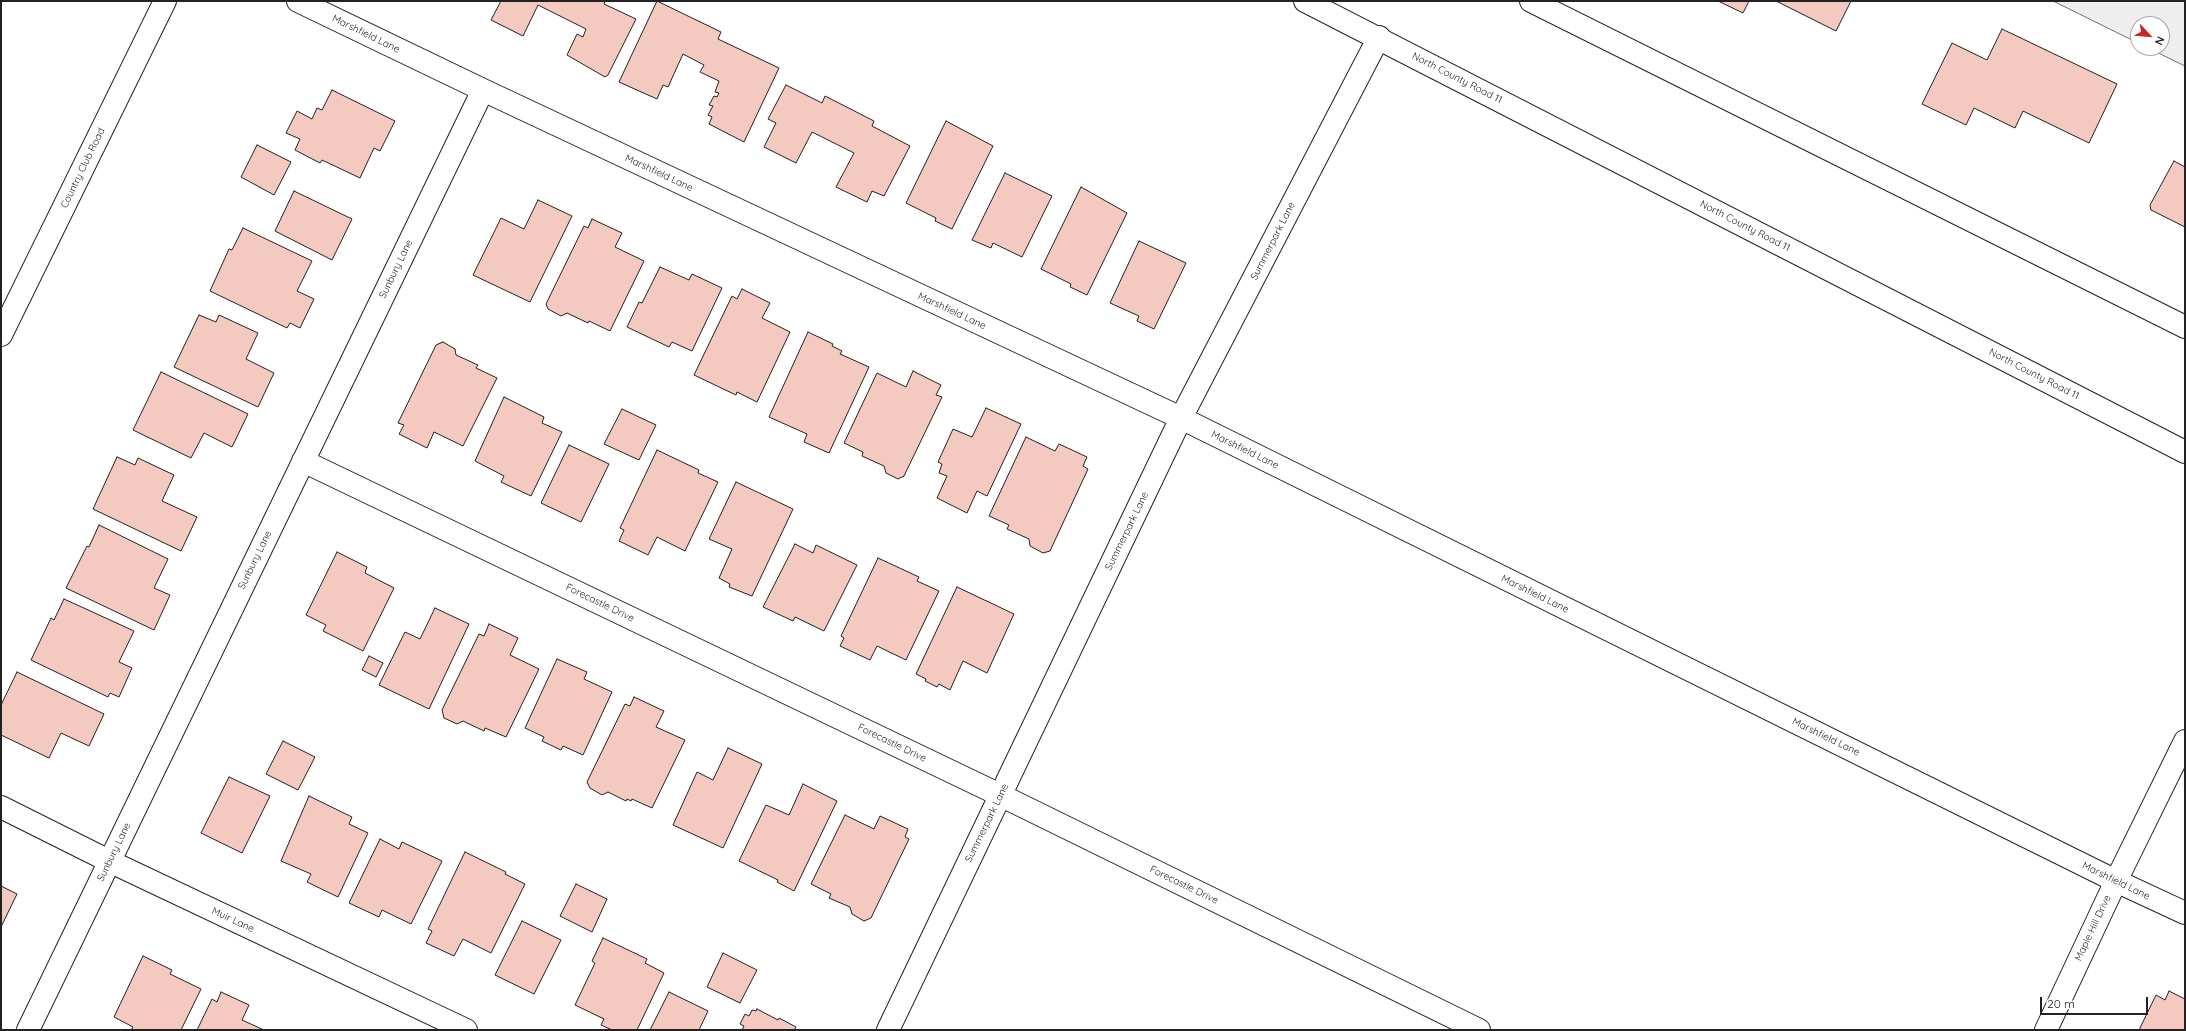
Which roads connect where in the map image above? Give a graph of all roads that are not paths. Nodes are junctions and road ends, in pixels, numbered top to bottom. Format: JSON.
{"nodes":[{"id":1,"x":165,"y":1,"type":"edge"},
{"id":2,"x":298,"y":1,"type":"edge"},
{"id":3,"x":1305,"y":1,"type":"edge"},
{"id":4,"x":1532,"y":1,"type":"edge"},
{"id":5,"x":1378,"y":37,"type":"junction"},
{"id":6,"x":483,"y":90,"type":"junction"},
{"id":7,"x":2185,"y":327,"type":"edge"},
{"id":8,"x":1,"y":334,"type":"edge"},
{"id":9,"x":1181,"y":418,"type":"junction"},
{"id":10,"x":2185,"y":452,"type":"edge"},
{"id":11,"x":303,"y":461,"type":"junction"},
{"id":12,"x":2185,"y":741,"type":"edge"},
{"id":13,"x":1000,"y":795,"type":"junction"},
{"id":14,"x":1,"y":807,"type":"edge"},
{"id":15,"x":109,"y":861,"type":"junction"},
{"id":16,"x":2116,"y":881,"type":"junction"},
{"id":17,"x":2185,"y":913,"type":"edge"},
{"id":18,"x":28,"y":1030,"type":"edge"},
{"id":19,"x":466,"y":1030,"type":"edge"},
{"id":20,"x":888,"y":1030,"type":"edge"},
{"id":21,"x":1479,"y":1030,"type":"edge"},
{"id":22,"x":2046,"y":1030,"type":"edge"}],
"edges":[{"from":1,"to":8,"type":"street","name":"Country Club Road"},
{"from":2,"to":6,"type":"street","name":"Marshfield Lane"},
{"from":3,"to":5,"type":"street","name":"North County Road 11"},
{"from":4,"to":7,"type":"street"},
{"from":5,"to":9,"type":"street","name":"Summerpark Lane"},
{"from":5,"to":10,"type":"street","name":"North County Road 11"},
{"from":6,"to":9,"type":"street","name":"Marshfield Lane"},
{"from":6,"to":11,"type":"street","name":"Sunbury Lane"},
{"from":9,"to":13,"type":"street","name":"Summerpark Lane"},
{"from":9,"to":16,"type":"street","name":"Marshfield Lane"},
{"from":11,"to":13,"type":"street","name":"Forecastle Drive"},
{"from":11,"to":15,"type":"street","name":"Sunbury Lane"},
{"from":12,"to":16,"type":"street","name":"Maple Hill Drive"},
{"from":13,"to":20,"type":"street","name":"Summerpark Lane"},
{"from":13,"to":21,"type":"street","name":"Forecastle Drive"},
{"from":14,"to":15,"type":"street","name":"Muir Lane"},
{"from":15,"to":18,"type":"street","name":"Sunbury Lane"},
{"from":15,"to":19,"type":"street","name":"Muir Lane"},
{"from":16,"to":17,"type":"street","name":"Marshfield Lane"},
{"from":16,"to":22,"type":"street","name":"Maple Hill Drive"}]}
